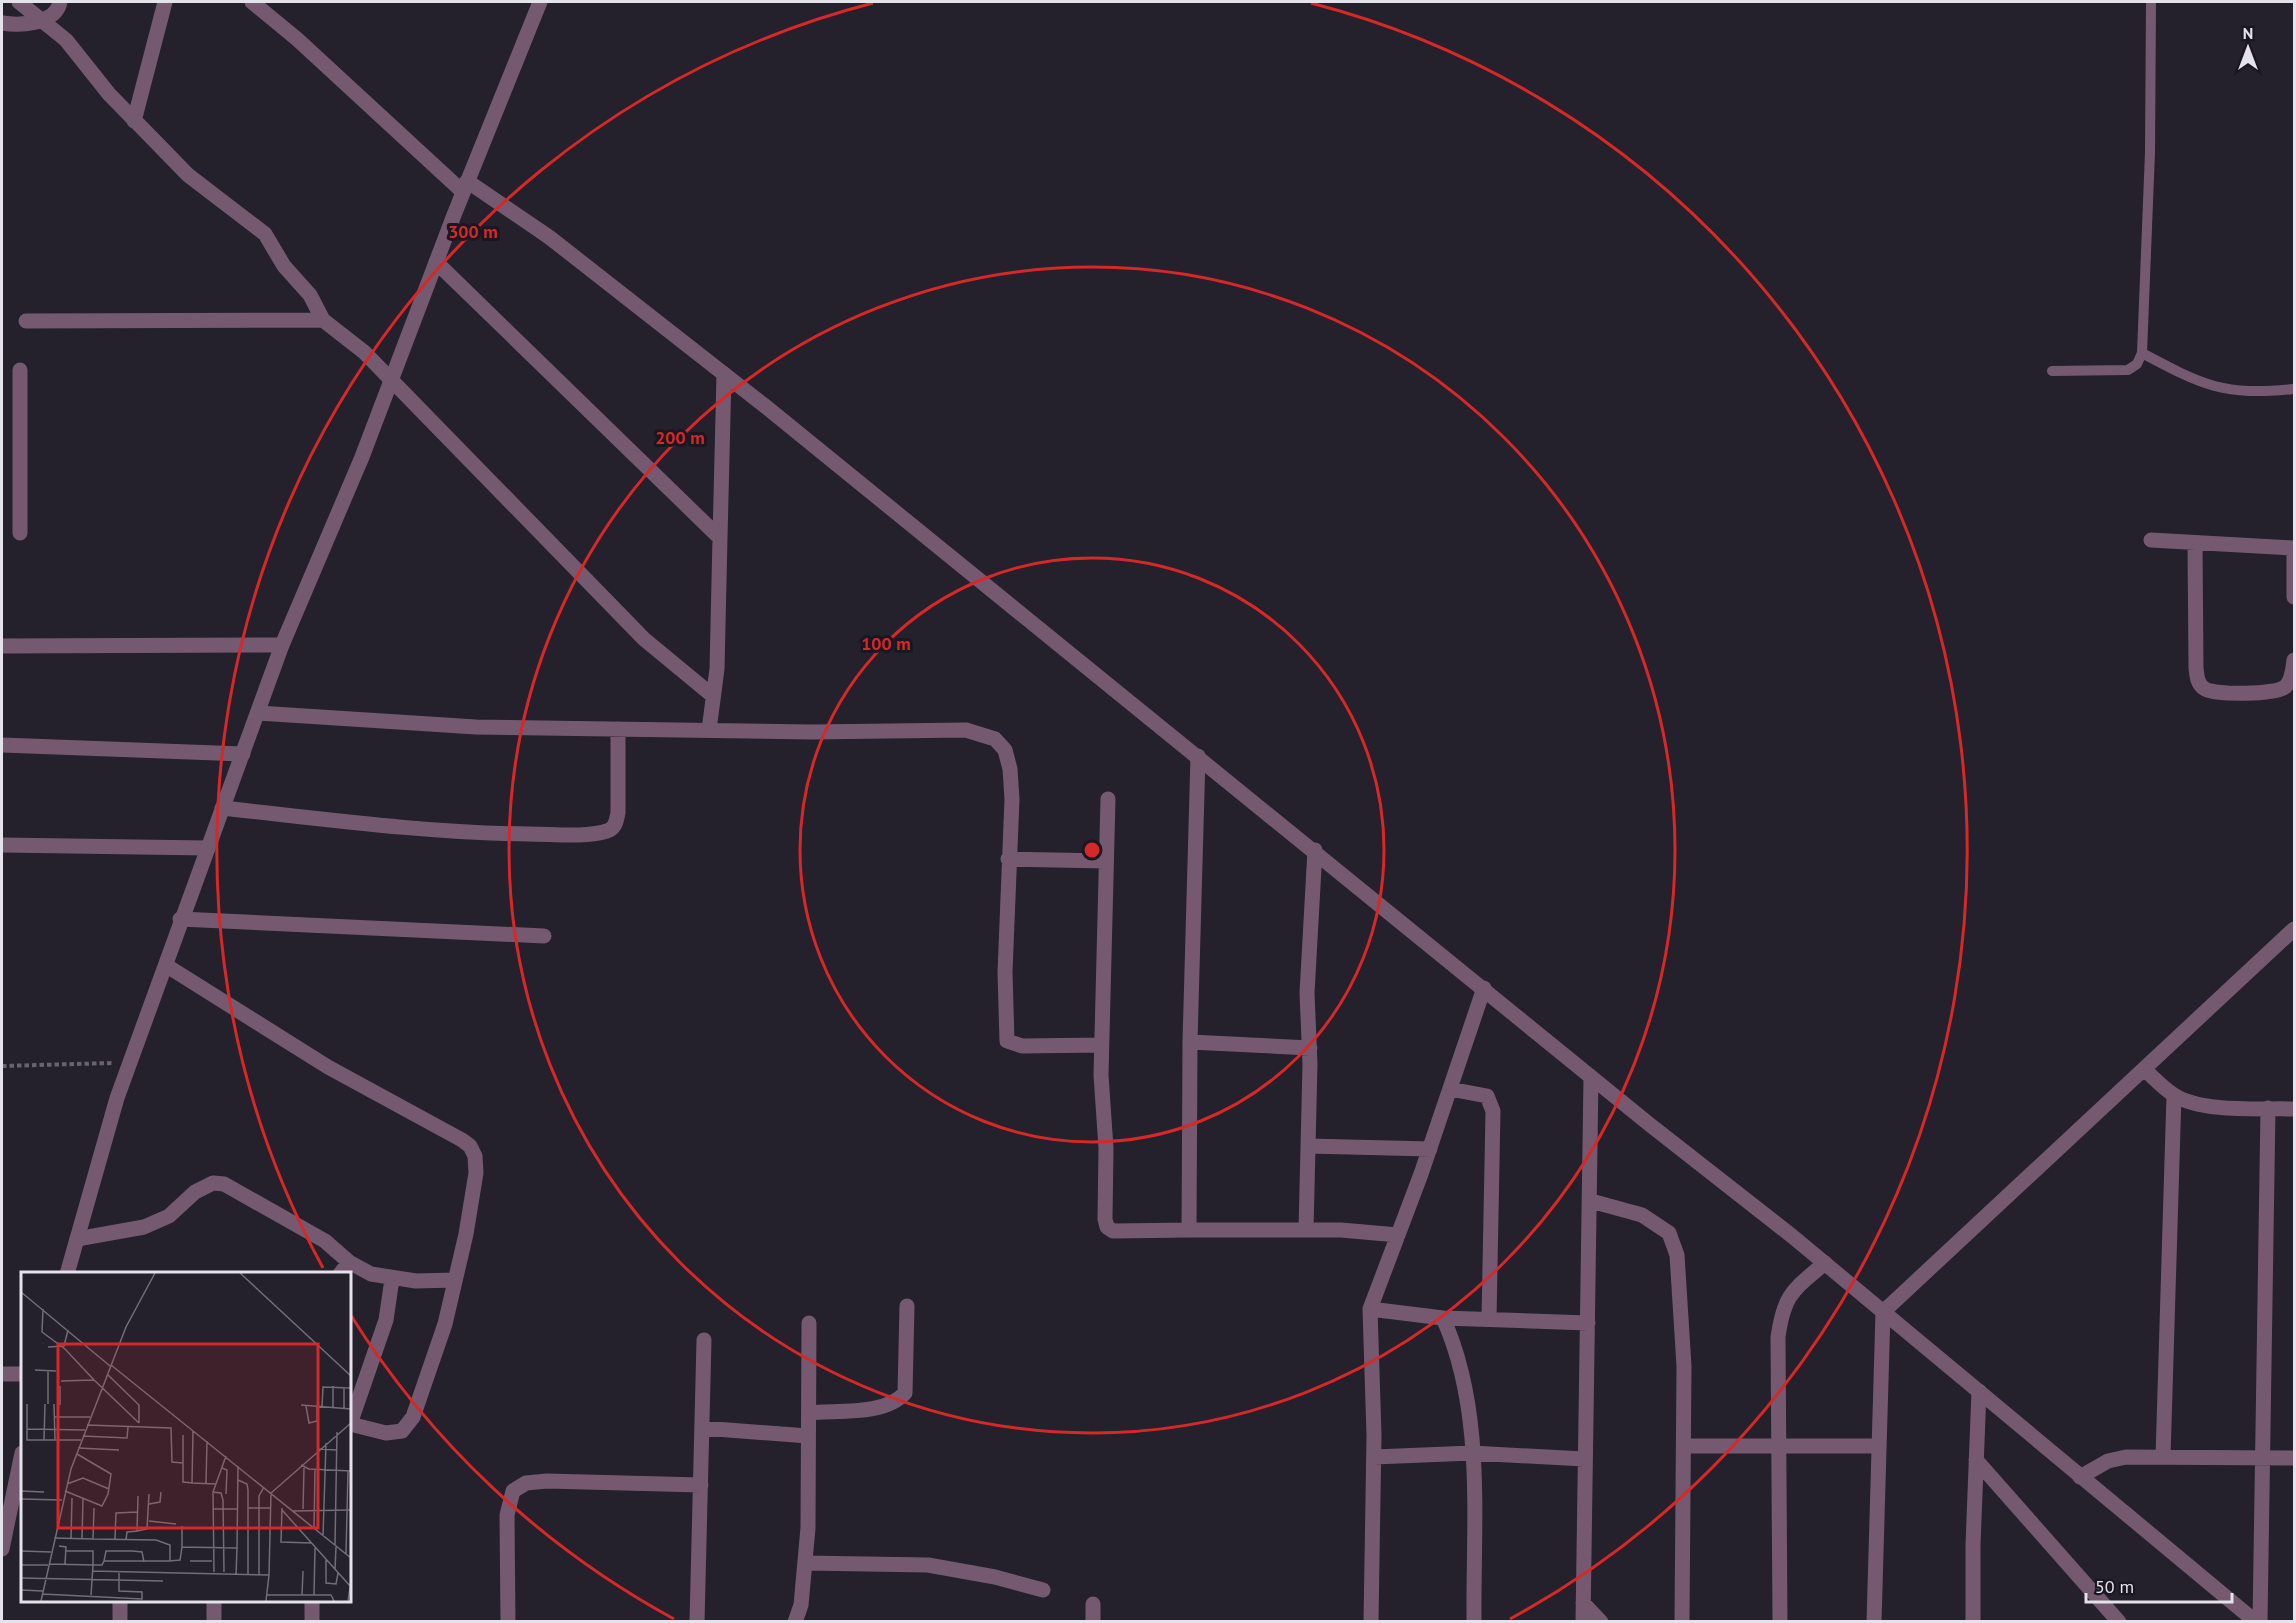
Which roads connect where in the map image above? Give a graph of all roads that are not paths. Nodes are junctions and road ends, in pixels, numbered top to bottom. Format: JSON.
{"nodes":[{"id":1,"x":19,"y":2,"type":"edge"},
{"id":2,"x":60,"y":2,"type":"edge"},
{"id":3,"x":165,"y":2,"type":"edge"},
{"id":4,"x":252,"y":2,"type":"edge"},
{"id":5,"x":540,"y":2,"type":"edge"},
{"id":6,"x":2151,"y":2,"type":"edge"},
{"id":7,"x":41,"y":19,"type":"junction"},
{"id":8,"x":2,"y":22,"type":"edge"},
{"id":9,"x":134,"y":121,"type":"junction"},
{"id":10,"x":467,"y":183,"type":"junction"},
{"id":11,"x":436,"y":262,"type":"junction"},
{"id":12,"x":323,"y":320,"type":"junction"},
{"id":13,"x":26,"y":321,"type":"dead end"},
{"id":14,"x":2142,"y":353,"type":"junction"},
{"id":15,"x":20,"y":370,"type":"dead end"},
{"id":16,"x":2052,"y":370,"type":"dead end"},
{"id":17,"x":724,"y":374,"type":"junction"},
{"id":18,"x":391,"y":379,"type":"junction"},
{"id":19,"x":2295,"y":389,"type":"edge"},
{"id":20,"x":20,"y":533,"type":"dead end"},
{"id":21,"x":720,"y":538,"type":"junction"},
{"id":22,"x":2151,"y":540,"type":"dead end"},
{"id":23,"x":2195,"y":543,"type":"junction"},
{"id":24,"x":2294,"y":548,"type":"edge"},
{"id":25,"x":2295,"y":597,"type":"edge"},
{"id":26,"x":282,"y":645,"type":"junction"},
{"id":27,"x":2,"y":646,"type":"edge"},
{"id":28,"x":2295,"y":660,"type":"edge"},
{"id":29,"x":713,"y":696,"type":"junction"},
{"id":30,"x":258,"y":713,"type":"junction"},
{"id":31,"x":618,"y":729,"type":"junction"},
{"id":32,"x":709,"y":730,"type":"junction"},
{"id":33,"x":2,"y":745,"type":"edge"},
{"id":34,"x":243,"y":754,"type":"junction"},
{"id":35,"x":1198,"y":756,"type":"junction"},
{"id":36,"x":1108,"y":799,"type":"dead end"},
{"id":37,"x":222,"y":808,"type":"junction"},
{"id":38,"x":2,"y":845,"type":"edge"},
{"id":39,"x":207,"y":848,"type":"junction"},
{"id":40,"x":1315,"y":850,"type":"junction"},
{"id":41,"x":1008,"y":859,"type":"junction"},
{"id":42,"x":1106,"y":861,"type":"junction"},
{"id":43,"x":180,"y":920,"type":"junction"},
{"id":44,"x":2295,"y":929,"type":"edge"},
{"id":45,"x":544,"y":936,"type":"dead end"},
{"id":46,"x":167,"y":966,"type":"junction"},
{"id":47,"x":1484,"y":988,"type":"junction"},
{"id":48,"x":1190,"y":1042,"type":"junction"},
{"id":49,"x":1101,"y":1045,"type":"junction"},
{"id":50,"x":1310,"y":1048,"type":"junction"},
{"id":51,"x":2145,"y":1070,"type":"junction"},
{"id":52,"x":1591,"y":1077,"type":"junction"},
{"id":53,"x":1450,"y":1089,"type":"junction"},
{"id":54,"x":2174,"y":1095,"type":"junction"},
{"id":55,"x":2268,"y":1108,"type":"junction"},
{"id":56,"x":2295,"y":1109,"type":"edge"},
{"id":57,"x":1308,"y":1146,"type":"junction"},
{"id":58,"x":1430,"y":1149,"type":"junction"},
{"id":59,"x":1590,"y":1201,"type":"junction"},
{"id":60,"x":1189,"y":1230,"type":"junction"},
{"id":61,"x":1305,"y":1230,"type":"junction"},
{"id":62,"x":1398,"y":1235,"type":"junction"},
{"id":63,"x":77,"y":1239,"type":"junction"},
{"id":64,"x":1825,"y":1263,"type":"junction"},
{"id":65,"x":345,"y":1268,"type":"edge"},
{"id":66,"x":68,"y":1272,"type":"edge"},
{"id":67,"x":392,"y":1279,"type":"junction"},
{"id":68,"x":455,"y":1280,"type":"junction"},
{"id":69,"x":907,"y":1306,"type":"dead end"},
{"id":70,"x":1370,"y":1309,"type":"junction"},
{"id":71,"x":1883,"y":1312,"type":"junction"},
{"id":72,"x":1443,"y":1318,"type":"junction"},
{"id":73,"x":1489,"y":1319,"type":"junction"},
{"id":74,"x":809,"y":1323,"type":"dead end"},
{"id":75,"x":1588,"y":1323,"type":"junction"},
{"id":76,"x":704,"y":1340,"type":"dead end"},
{"id":77,"x":2,"y":1374,"type":"edge"},
{"id":78,"x":21,"y":1374,"type":"edge"},
{"id":79,"x":1978,"y":1391,"type":"junction"},
{"id":80,"x":809,"y":1413,"type":"junction"},
{"id":81,"x":351,"y":1421,"type":"edge"},
{"id":82,"x":351,"y":1424,"type":"edge"},
{"id":83,"x":702,"y":1428,"type":"junction"},
{"id":84,"x":808,"y":1436,"type":"junction"},
{"id":85,"x":1684,"y":1446,"type":"junction"},
{"id":86,"x":1778,"y":1446,"type":"junction"},
{"id":87,"x":1880,"y":1446,"type":"junction"},
{"id":88,"x":1472,"y":1453,"type":"junction"},
{"id":89,"x":1374,"y":1457,"type":"junction"},
{"id":90,"x":2163,"y":1457,"type":"junction"},
{"id":91,"x":2260,"y":1457,"type":"junction"},
{"id":92,"x":21,"y":1458,"type":"edge"},
{"id":93,"x":2295,"y":1458,"type":"edge"},
{"id":94,"x":1584,"y":1459,"type":"junction"},
{"id":95,"x":1976,"y":1460,"type":"junction"},
{"id":96,"x":2080,"y":1476,"type":"junction"},
{"id":97,"x":700,"y":1485,"type":"junction"},
{"id":98,"x":2,"y":1549,"type":"edge"},
{"id":99,"x":805,"y":1563,"type":"junction"},
{"id":100,"x":1043,"y":1590,"type":"dead end"},
{"id":101,"x":120,"y":1602,"type":"edge"},
{"id":102,"x":214,"y":1602,"type":"edge"},
{"id":103,"x":312,"y":1602,"type":"edge"},
{"id":104,"x":1583,"y":1603,"type":"junction"},
{"id":105,"x":1093,"y":1604,"type":"dead end"},
{"id":106,"x":120,"y":1622,"type":"edge"},
{"id":107,"x":214,"y":1622,"type":"edge"},
{"id":108,"x":312,"y":1622,"type":"edge"},
{"id":109,"x":508,"y":1622,"type":"edge"},
{"id":110,"x":697,"y":1622,"type":"edge"},
{"id":111,"x":795,"y":1622,"type":"edge"},
{"id":112,"x":1093,"y":1622,"type":"edge"},
{"id":113,"x":1371,"y":1622,"type":"edge"},
{"id":114,"x":1474,"y":1622,"type":"edge"},
{"id":115,"x":1583,"y":1622,"type":"edge"},
{"id":116,"x":1601,"y":1622,"type":"edge"},
{"id":117,"x":1682,"y":1622,"type":"edge"},
{"id":118,"x":1780,"y":1622,"type":"edge"},
{"id":119,"x":1874,"y":1622,"type":"edge"},
{"id":120,"x":1973,"y":1622,"type":"edge"},
{"id":121,"x":2119,"y":1622,"type":"edge"},
{"id":122,"x":2258,"y":1622,"type":"edge"}],
"edges":[{"from":1,"to":7,"type":"street"},
{"from":2,"to":7,"type":"street"},
{"from":3,"to":9,"type":"street"},
{"from":4,"to":10,"type":"street"},
{"from":5,"to":10,"type":"street"},
{"from":6,"to":14,"type":"lane"},
{"from":7,"to":8,"type":"street"},
{"from":7,"to":9,"type":"street"},
{"from":9,"to":12,"type":"street"},
{"from":10,"to":11,"type":"street"},
{"from":10,"to":17,"type":"street"},
{"from":11,"to":18,"type":"street"},
{"from":11,"to":21,"type":"street"},
{"from":12,"to":13,"type":"street"},
{"from":12,"to":18,"type":"street"},
{"from":14,"to":16,"type":"lane"},
{"from":14,"to":19,"type":"lane"},
{"from":15,"to":20,"type":"street"},
{"from":17,"to":21,"type":"street"},
{"from":17,"to":35,"type":"street"},
{"from":18,"to":26,"type":"street"},
{"from":18,"to":29,"type":"street"},
{"from":21,"to":29,"type":"street"},
{"from":22,"to":23,"type":"street"},
{"from":23,"to":24,"type":"street"},
{"from":23,"to":28,"type":"street"},
{"from":24,"to":25,"type":"street"},
{"from":26,"to":27,"type":"street"},
{"from":26,"to":30,"type":"street"},
{"from":29,"to":32,"type":"street"},
{"from":30,"to":31,"type":"street"},
{"from":30,"to":34,"type":"street"},
{"from":31,"to":32,"type":"street"},
{"from":31,"to":37,"type":"street"},
{"from":32,"to":41,"type":"street"},
{"from":33,"to":34,"type":"street"},
{"from":34,"to":37,"type":"street"},
{"from":35,"to":40,"type":"street"},
{"from":35,"to":48,"type":"street"},
{"from":36,"to":42,"type":"street"},
{"from":37,"to":39,"type":"street"},
{"from":38,"to":39,"type":"street"},
{"from":39,"to":43,"type":"street"},
{"from":40,"to":47,"type":"street"},
{"from":40,"to":50,"type":"street"},
{"from":41,"to":42,"type":"street"},
{"from":41,"to":49,"type":"street"},
{"from":42,"to":49,"type":"street"},
{"from":43,"to":45,"type":"street"},
{"from":43,"to":46,"type":"street"},
{"from":44,"to":51,"type":"street"},
{"from":46,"to":63,"type":"street"},
{"from":46,"to":68,"type":"street"},
{"from":47,"to":52,"type":"street"},
{"from":47,"to":53,"type":"street"},
{"from":48,"to":50,"type":"street"},
{"from":48,"to":60,"type":"street"},
{"from":49,"to":60,"type":"street"},
{"from":50,"to":57,"type":"street"},
{"from":51,"to":54,"type":"street"},
{"from":51,"to":71,"type":"street"},
{"from":52,"to":59,"type":"street"},
{"from":52,"to":64,"type":"street"},
{"from":53,"to":58,"type":"street"},
{"from":53,"to":73,"type":"street"},
{"from":54,"to":55,"type":"street"},
{"from":54,"to":90,"type":"street"},
{"from":55,"to":56,"type":"street"},
{"from":55,"to":91,"type":"street"},
{"from":57,"to":58,"type":"street"},
{"from":57,"to":61,"type":"street"},
{"from":58,"to":62,"type":"street"},
{"from":59,"to":75,"type":"street"},
{"from":59,"to":85,"type":"street"},
{"from":60,"to":61,"type":"street"},
{"from":61,"to":62,"type":"street"},
{"from":62,"to":70,"type":"street"},
{"from":63,"to":65,"type":"street"},
{"from":63,"to":66,"type":"street"},
{"from":64,"to":71,"type":"street"},
{"from":64,"to":86,"type":"street"},
{"from":65,"to":67,"type":"street"},
{"from":67,"to":68,"type":"street"},
{"from":67,"to":81,"type":"street"},
{"from":68,"to":82,"type":"street"},
{"from":69,"to":80,"type":"street"},
{"from":70,"to":72,"type":"street"},
{"from":70,"to":89,"type":"street"},
{"from":71,"to":79,"type":"street"},
{"from":71,"to":87,"type":"street"},
{"from":72,"to":73,"type":"street"},
{"from":72,"to":88,"type":"street"},
{"from":73,"to":75,"type":"street"},
{"from":74,"to":80,"type":"street"},
{"from":75,"to":94,"type":"street"},
{"from":76,"to":83,"type":"street"},
{"from":77,"to":78,"type":"street"},
{"from":79,"to":95,"type":"street"},
{"from":79,"to":96,"type":"street"},
{"from":80,"to":84,"type":"street"},
{"from":83,"to":84,"type":"street"},
{"from":83,"to":97,"type":"street"},
{"from":84,"to":99,"type":"street"},
{"from":85,"to":86,"type":"street"},
{"from":85,"to":117,"type":"street"},
{"from":86,"to":87,"type":"street"},
{"from":86,"to":118,"type":"street"},
{"from":87,"to":119,"type":"street"},
{"from":88,"to":89,"type":"street"},
{"from":88,"to":94,"type":"street"},
{"from":88,"to":114,"type":"street"},
{"from":89,"to":113,"type":"street"},
{"from":90,"to":91,"type":"street"},
{"from":90,"to":96,"type":"street"},
{"from":91,"to":93,"type":"street"},
{"from":91,"to":122,"type":"street"},
{"from":92,"to":98,"type":"street"},
{"from":94,"to":104,"type":"street"},
{"from":95,"to":120,"type":"street"},
{"from":95,"to":121,"type":"street"},
{"from":96,"to":122,"type":"street"},
{"from":97,"to":109,"type":"street"},
{"from":97,"to":110,"type":"street"},
{"from":99,"to":100,"type":"street"},
{"from":99,"to":111,"type":"street"},
{"from":101,"to":106,"type":"street"},
{"from":102,"to":107,"type":"street"},
{"from":103,"to":108,"type":"street"},
{"from":104,"to":115,"type":"street"},
{"from":104,"to":116,"type":"street"},
{"from":105,"to":112,"type":"street"}]}
